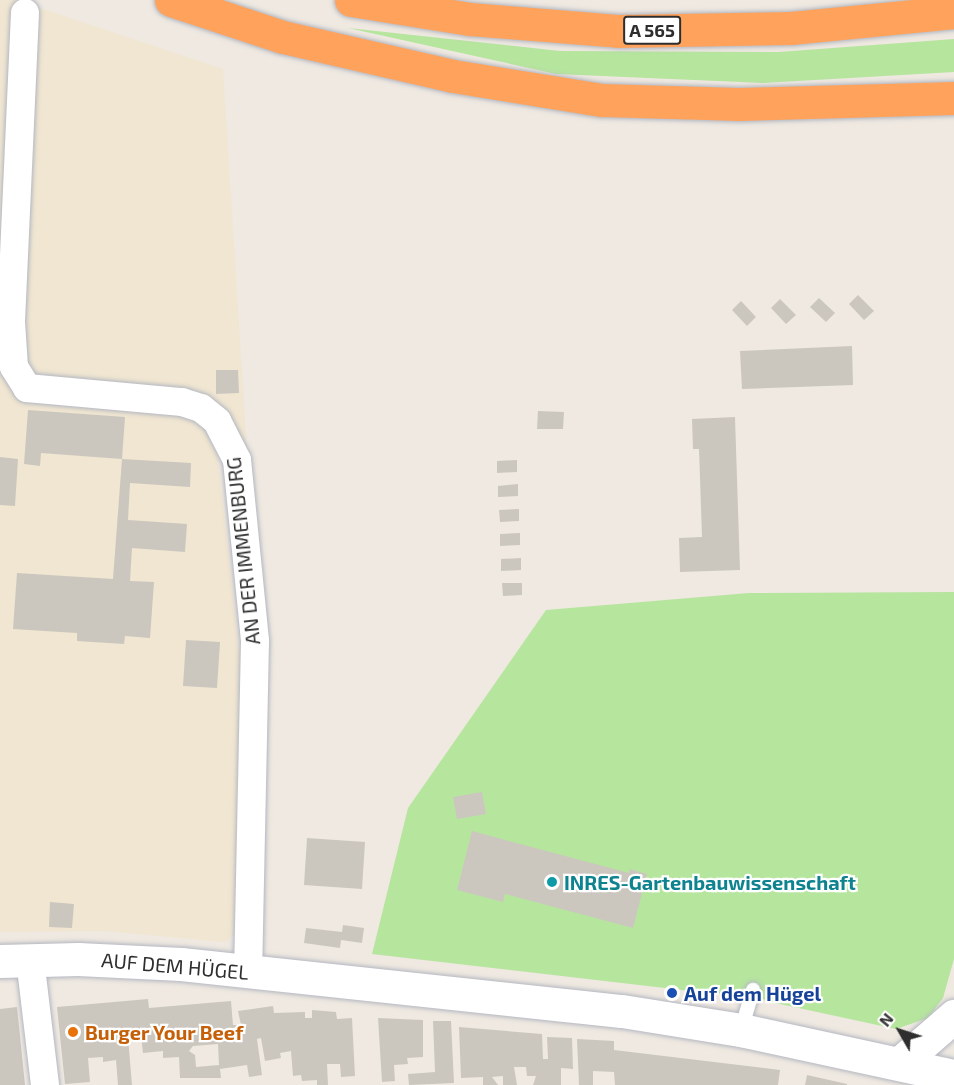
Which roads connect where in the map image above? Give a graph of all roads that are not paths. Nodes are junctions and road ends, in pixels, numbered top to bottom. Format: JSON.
{"nodes":[{"id":1,"x":171,"y":0,"type":"edge"},
{"id":2,"x":351,"y":0,"type":"edge"},
{"id":3,"x":954,"y":12,"type":"edge"},
{"id":4,"x":25,"y":13,"type":"dead end"},
{"id":5,"x":954,"y":98,"type":"edge"},
{"id":6,"x":15,"y":960,"type":"edge"},
{"id":7,"x":248,"y":972,"type":"junction"},
{"id":8,"x":753,"y":990,"type":"dead end"},
{"id":9,"x":954,"y":1016,"type":"edge"},
{"id":10,"x":741,"y":1030,"type":"junction"},
{"id":11,"x":900,"y":1063,"type":"junction"},
{"id":12,"x":954,"y":1076,"type":"edge"},
{"id":13,"x":45,"y":1085,"type":"edge"}],
"edges":[{"from":1,"to":5,"type":"highway"},
{"from":2,"to":3,"type":"highway","number":"A 565"},
{"from":4,"to":7,"type":"street","name":"AN DER IMMENBURG"},
{"from":6,"to":7,"type":"street","name":"AUF DEM HÜGEL"},
{"from":6,"to":13,"type":"street"},
{"from":7,"to":10,"type":"street","name":"AUF DEM HÜGEL"},
{"from":8,"to":10,"type":"lane"},
{"from":9,"to":11,"type":"street"},
{"from":10,"to":11,"type":"street","name":"AUF DEM HÜGEL"},
{"from":11,"to":12,"type":"street","name":"AUF DEM HÜGEL"}]}
